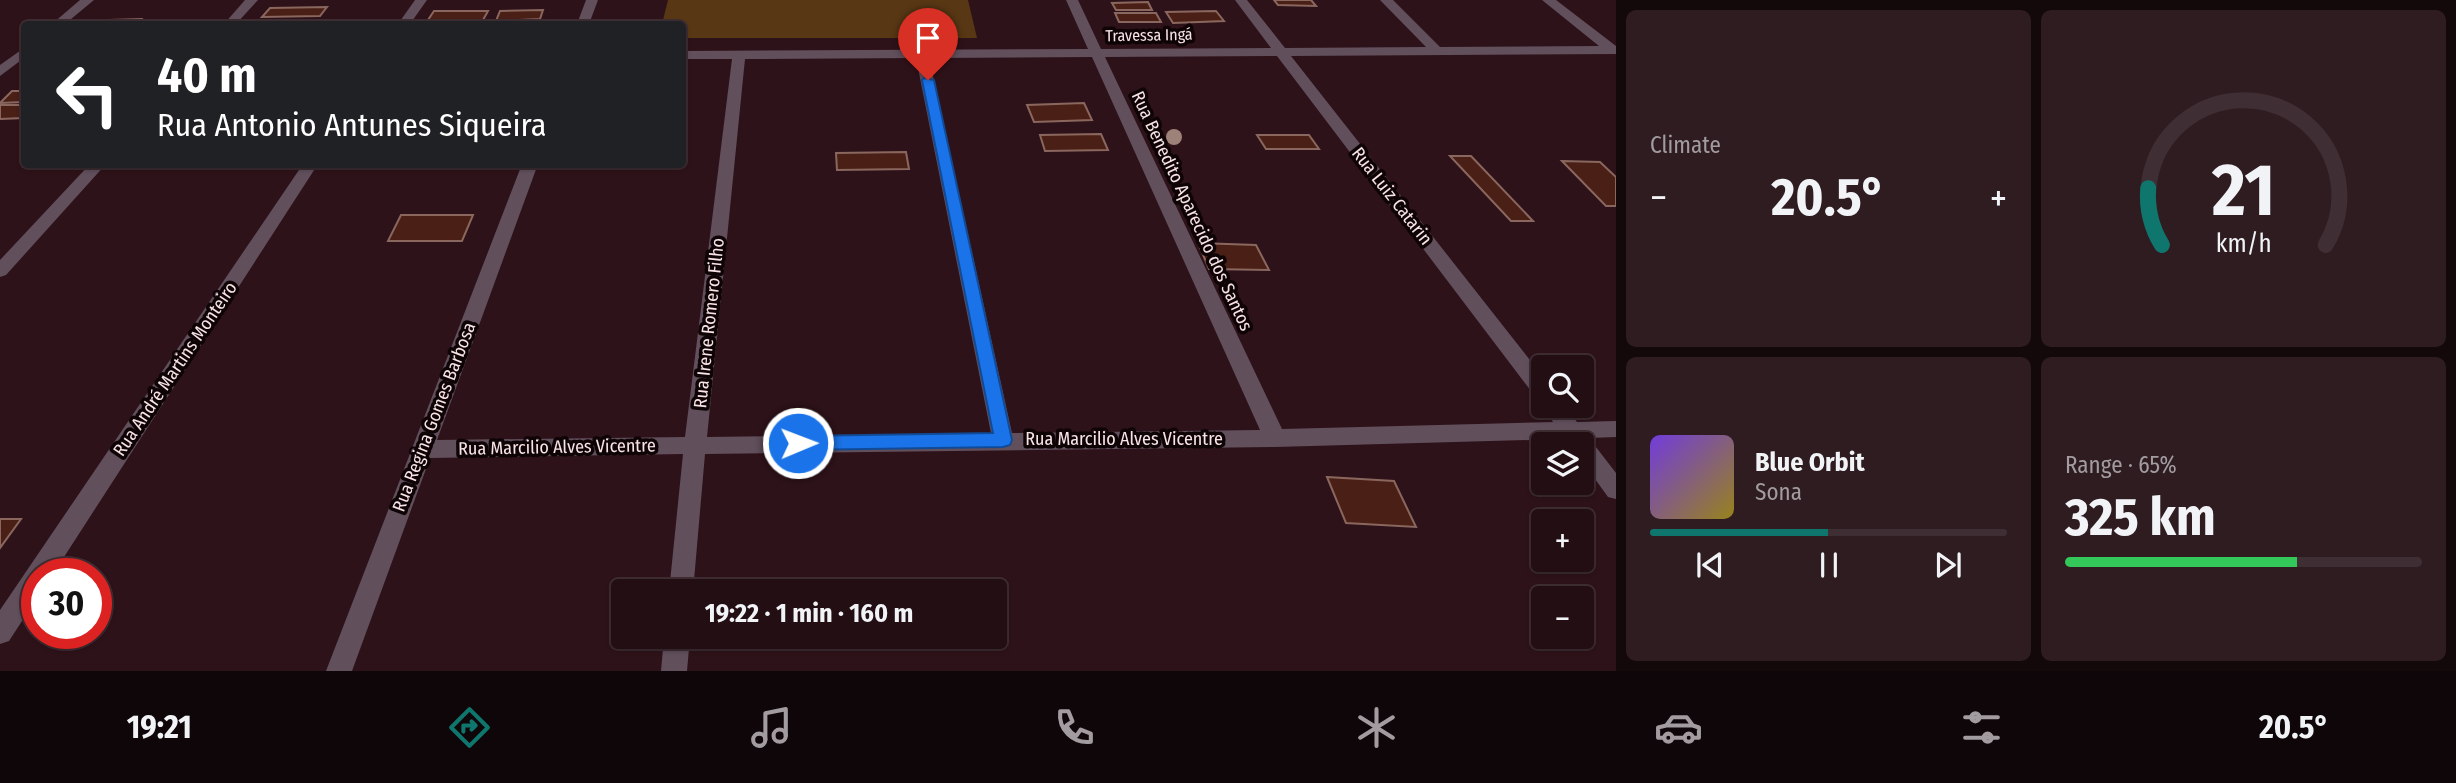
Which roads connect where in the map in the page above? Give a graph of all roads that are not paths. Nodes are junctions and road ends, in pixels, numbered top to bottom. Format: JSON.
{"nodes":[{"id":1,"x":88,"y":0,"type":"edge"},
{"id":2,"x":253,"y":0,"type":"edge"},
{"id":3,"x":421,"y":0,"type":"edge"},
{"id":4,"x":592,"y":0,"type":"edge"},
{"id":5,"x":1072,"y":0,"type":"edge"},
{"id":6,"x":1241,"y":0,"type":"edge"},
{"id":7,"x":1386,"y":0,"type":"edge"},
{"id":8,"x":1548,"y":0,"type":"edge"},
{"id":9,"x":62,"y":21,"type":"edge"},
{"id":10,"x":233,"y":21,"type":"edge"},
{"id":11,"x":406,"y":21,"type":"edge"},
{"id":12,"x":584,"y":21,"type":"edge"},
{"id":13,"x":1436,"y":50,"type":"junction"},
{"id":14,"x":1614,"y":50,"type":"edge"},
{"id":15,"x":1281,"y":51,"type":"junction"},
{"id":16,"x":1097,"y":53,"type":"junction"},
{"id":17,"x":686,"y":55,"type":"edge"},
{"id":18,"x":739,"y":55,"type":"junction"},
{"id":19,"x":922,"y":55,"type":"junction"},
{"id":20,"x":21,"y":57,"type":"edge"},
{"id":21,"x":0,"y":72,"type":"edge"},
{"id":22,"x":95,"y":168,"type":"edge"},
{"id":23,"x":308,"y":168,"type":"edge"},
{"id":24,"x":528,"y":168,"type":"edge"},
{"id":25,"x":0,"y":271,"type":"edge"},
{"id":26,"x":1531,"y":376,"type":"edge"},
{"id":27,"x":1562,"y":418,"type":"edge"},
{"id":28,"x":1616,"y":429,"type":"edge"},
{"id":29,"x":1572,"y":430,"type":"junction"},
{"id":30,"x":1275,"y":438,"type":"junction"},
{"id":31,"x":1003,"y":440,"type":"junction"},
{"id":32,"x":695,"y":445,"type":"junction"},
{"id":33,"x":421,"y":450,"type":"junction"},
{"id":34,"x":1616,"y":490,"type":"edge"},
{"id":35,"x":49,"y":558,"type":"edge"},
{"id":36,"x":682,"y":579,"type":"edge"},
{"id":37,"x":21,"y":600,"type":"edge"},
{"id":38,"x":0,"y":632,"type":"edge"},
{"id":39,"x":676,"y":649,"type":"edge"},
{"id":40,"x":339,"y":671,"type":"edge"},
{"id":41,"x":674,"y":671,"type":"edge"}],
"edges":[{"from":1,"to":9,"type":"street"},
{"from":2,"to":10,"type":"street"},
{"from":3,"to":11,"type":"street"},
{"from":4,"to":12,"type":"street"},
{"from":5,"to":16,"type":"street","name":"Rua Benedito Aparecido dos Santos"},
{"from":6,"to":15,"type":"street","name":"Rua Luiz Catarin"},
{"from":7,"to":13,"type":"street"},
{"from":8,"to":14,"type":"street"},
{"from":13,"to":14,"type":"street","name":"Travessa Ingá"},
{"from":13,"to":15,"type":"street","name":"Travessa Ingá"},
{"from":15,"to":16,"type":"street","name":"Travessa Ingá"},
{"from":15,"to":26,"type":"street","name":"Rua Luiz Catarin"},
{"from":16,"to":19,"type":"street","name":"Travessa Ingá"},
{"from":16,"to":30,"type":"street","name":"Rua Benedito Aparecido dos Santos"},
{"from":17,"to":18,"type":"street","name":"Travessa Ingá"},
{"from":18,"to":19,"type":"street","name":"Travessa Ingá"},
{"from":18,"to":32,"type":"street","name":"Rua Irene Romero Filho"},
{"from":19,"to":31,"type":"street"},
{"from":20,"to":21,"type":"street"},
{"from":22,"to":25,"type":"street"},
{"from":23,"to":35,"type":"street","name":"Rua André Martins Monteiro"},
{"from":24,"to":33,"type":"street","name":"Rua Regina Gomes Barbosa"},
{"from":27,"to":29,"type":"street"},
{"from":28,"to":29,"type":"street","name":"Rua Marcilio Alves Vicentre"},
{"from":29,"to":30,"type":"street","name":"Rua Marcilio Alves Vicentre"},
{"from":29,"to":34,"type":"street"},
{"from":30,"to":31,"type":"street","name":"Rua Marcilio Alves Vicentre"},
{"from":31,"to":32,"type":"street","name":"Rua Marcilio Alves Vicentre"},
{"from":32,"to":33,"type":"street","name":"Rua Marcilio Alves Vicentre"},
{"from":32,"to":36,"type":"street","name":"Rua Irene Romero Filho"},
{"from":33,"to":40,"type":"street","name":"Rua Regina Gomes Barbosa"},
{"from":37,"to":38,"type":"street","name":"Rua André Martins Monteiro"},
{"from":39,"to":41,"type":"street"}]}
